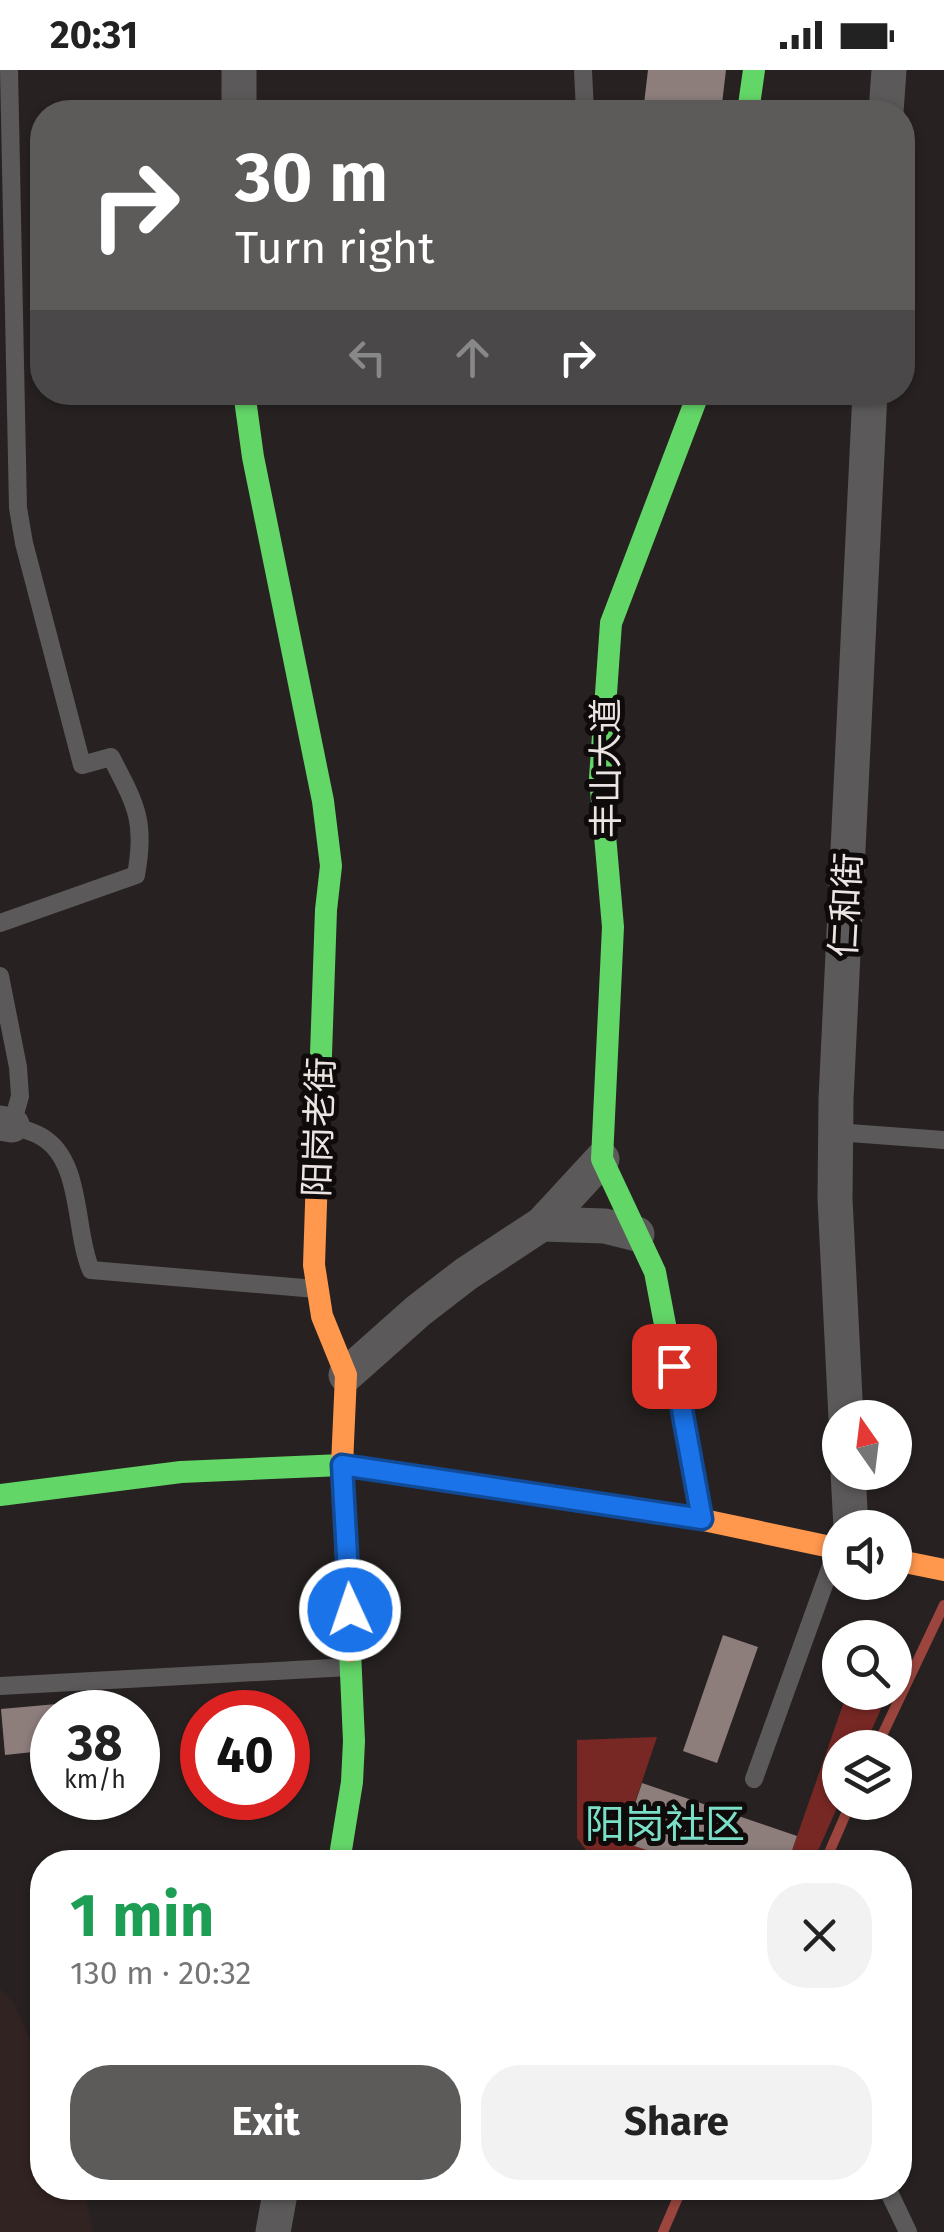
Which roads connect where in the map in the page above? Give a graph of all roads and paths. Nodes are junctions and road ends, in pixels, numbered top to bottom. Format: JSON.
{"nodes":[{"id":1,"x":9,"y":70,"type":"edge"},
{"id":2,"x":238,"y":70,"type":"edge"},
{"id":3,"x":583,"y":70,"type":"edge"},
{"id":4,"x":754,"y":70,"type":"edge"},
{"id":5,"x":888,"y":70,"type":"edge"},
{"id":6,"x":238,"y":100,"type":"edge"},
{"id":7,"x":584,"y":100,"type":"edge"},
{"id":8,"x":750,"y":100,"type":"edge"},
{"id":9,"x":887,"y":100,"type":"edge"},
{"id":10,"x":246,"y":405,"type":"edge"},
{"id":11,"x":694,"y":405,"type":"edge"},
{"id":12,"x":869,"y":405,"type":"edge"},
{"id":13,"x":9,"y":510,"type":"edge"},
{"id":14,"x":0,"y":922,"type":"edge"},
{"id":15,"x":0,"y":976,"type":"edge"},
{"id":16,"x":6,"y":1124,"type":"edge"},
{"id":17,"x":836,"y":1132,"type":"junction"},
{"id":18,"x":944,"y":1140,"type":"edge"},
{"id":19,"x":602,"y":1159,"type":"junction"},
{"id":20,"x":542,"y":1224,"type":"junction"},
{"id":21,"x":637,"y":1234,"type":"junction"},
{"id":22,"x":316,"y":1289,"type":"junction"},
{"id":23,"x":346,"y":1375,"type":"junction"},
{"id":24,"x":845,"y":1400,"type":"edge"},
{"id":25,"x":342,"y":1465,"type":"junction"},
{"id":26,"x":0,"y":1495,"type":"edge"},
{"id":27,"x":702,"y":1519,"type":"junction"},
{"id":28,"x":822,"y":1539,"type":"edge"},
{"id":29,"x":912,"y":1563,"type":"edge"},
{"id":30,"x":944,"y":1570,"type":"edge"},
{"id":31,"x":822,"y":1598,"type":"edge"},
{"id":32,"x":352,"y":1667,"type":"junction"},
{"id":33,"x":0,"y":1686,"type":"edge"},
{"id":34,"x":754,"y":1779,"type":"dead end"},
{"id":35,"x":342,"y":1850,"type":"edge"},
{"id":36,"x":279,"y":2200,"type":"edge"},
{"id":37,"x":893,"y":2200,"type":"edge"},
{"id":38,"x":273,"y":2232,"type":"edge"},
{"id":39,"x":908,"y":2232,"type":"edge"}],
"edges":[{"from":1,"to":13,"type":"lane"},
{"from":2,"to":6,"type":"street"},
{"from":3,"to":7,"type":"lane"},
{"from":4,"to":8,"type":"street"},
{"from":5,"to":9,"type":"street"},
{"from":10,"to":22,"type":"street","name":"阳岗老街"},
{"from":11,"to":19,"type":"street","name":"丰山大道"},
{"from":12,"to":17,"type":"street","name":"仁和街"},
{"from":13,"to":14,"type":"lane"},
{"from":15,"to":16,"type":"lane"},
{"from":16,"to":22,"type":"lane"},
{"from":17,"to":18,"type":"lane"},
{"from":17,"to":24,"type":"street","name":"仁和街"},
{"from":19,"to":20,"type":"street"},
{"from":19,"to":21,"type":"street","name":"丰山大道"},
{"from":20,"to":21,"type":"street"},
{"from":20,"to":23,"type":"street"},
{"from":21,"to":27,"type":"street","name":"丰山大道"},
{"from":22,"to":23,"type":"street","name":"阳岗老街"},
{"from":23,"to":25,"type":"street","name":"阳岗老街"},
{"from":25,"to":26,"type":"street"},
{"from":25,"to":27,"type":"street"},
{"from":25,"to":32,"type":"street","name":"阳岗老街"},
{"from":27,"to":28,"type":"street"},
{"from":29,"to":30,"type":"street"},
{"from":31,"to":34,"type":"lane"},
{"from":32,"to":33,"type":"lane"},
{"from":32,"to":35,"type":"street","name":"阳岗老街"},
{"from":36,"to":38,"type":"street"},
{"from":37,"to":39,"type":"lane"}]}
